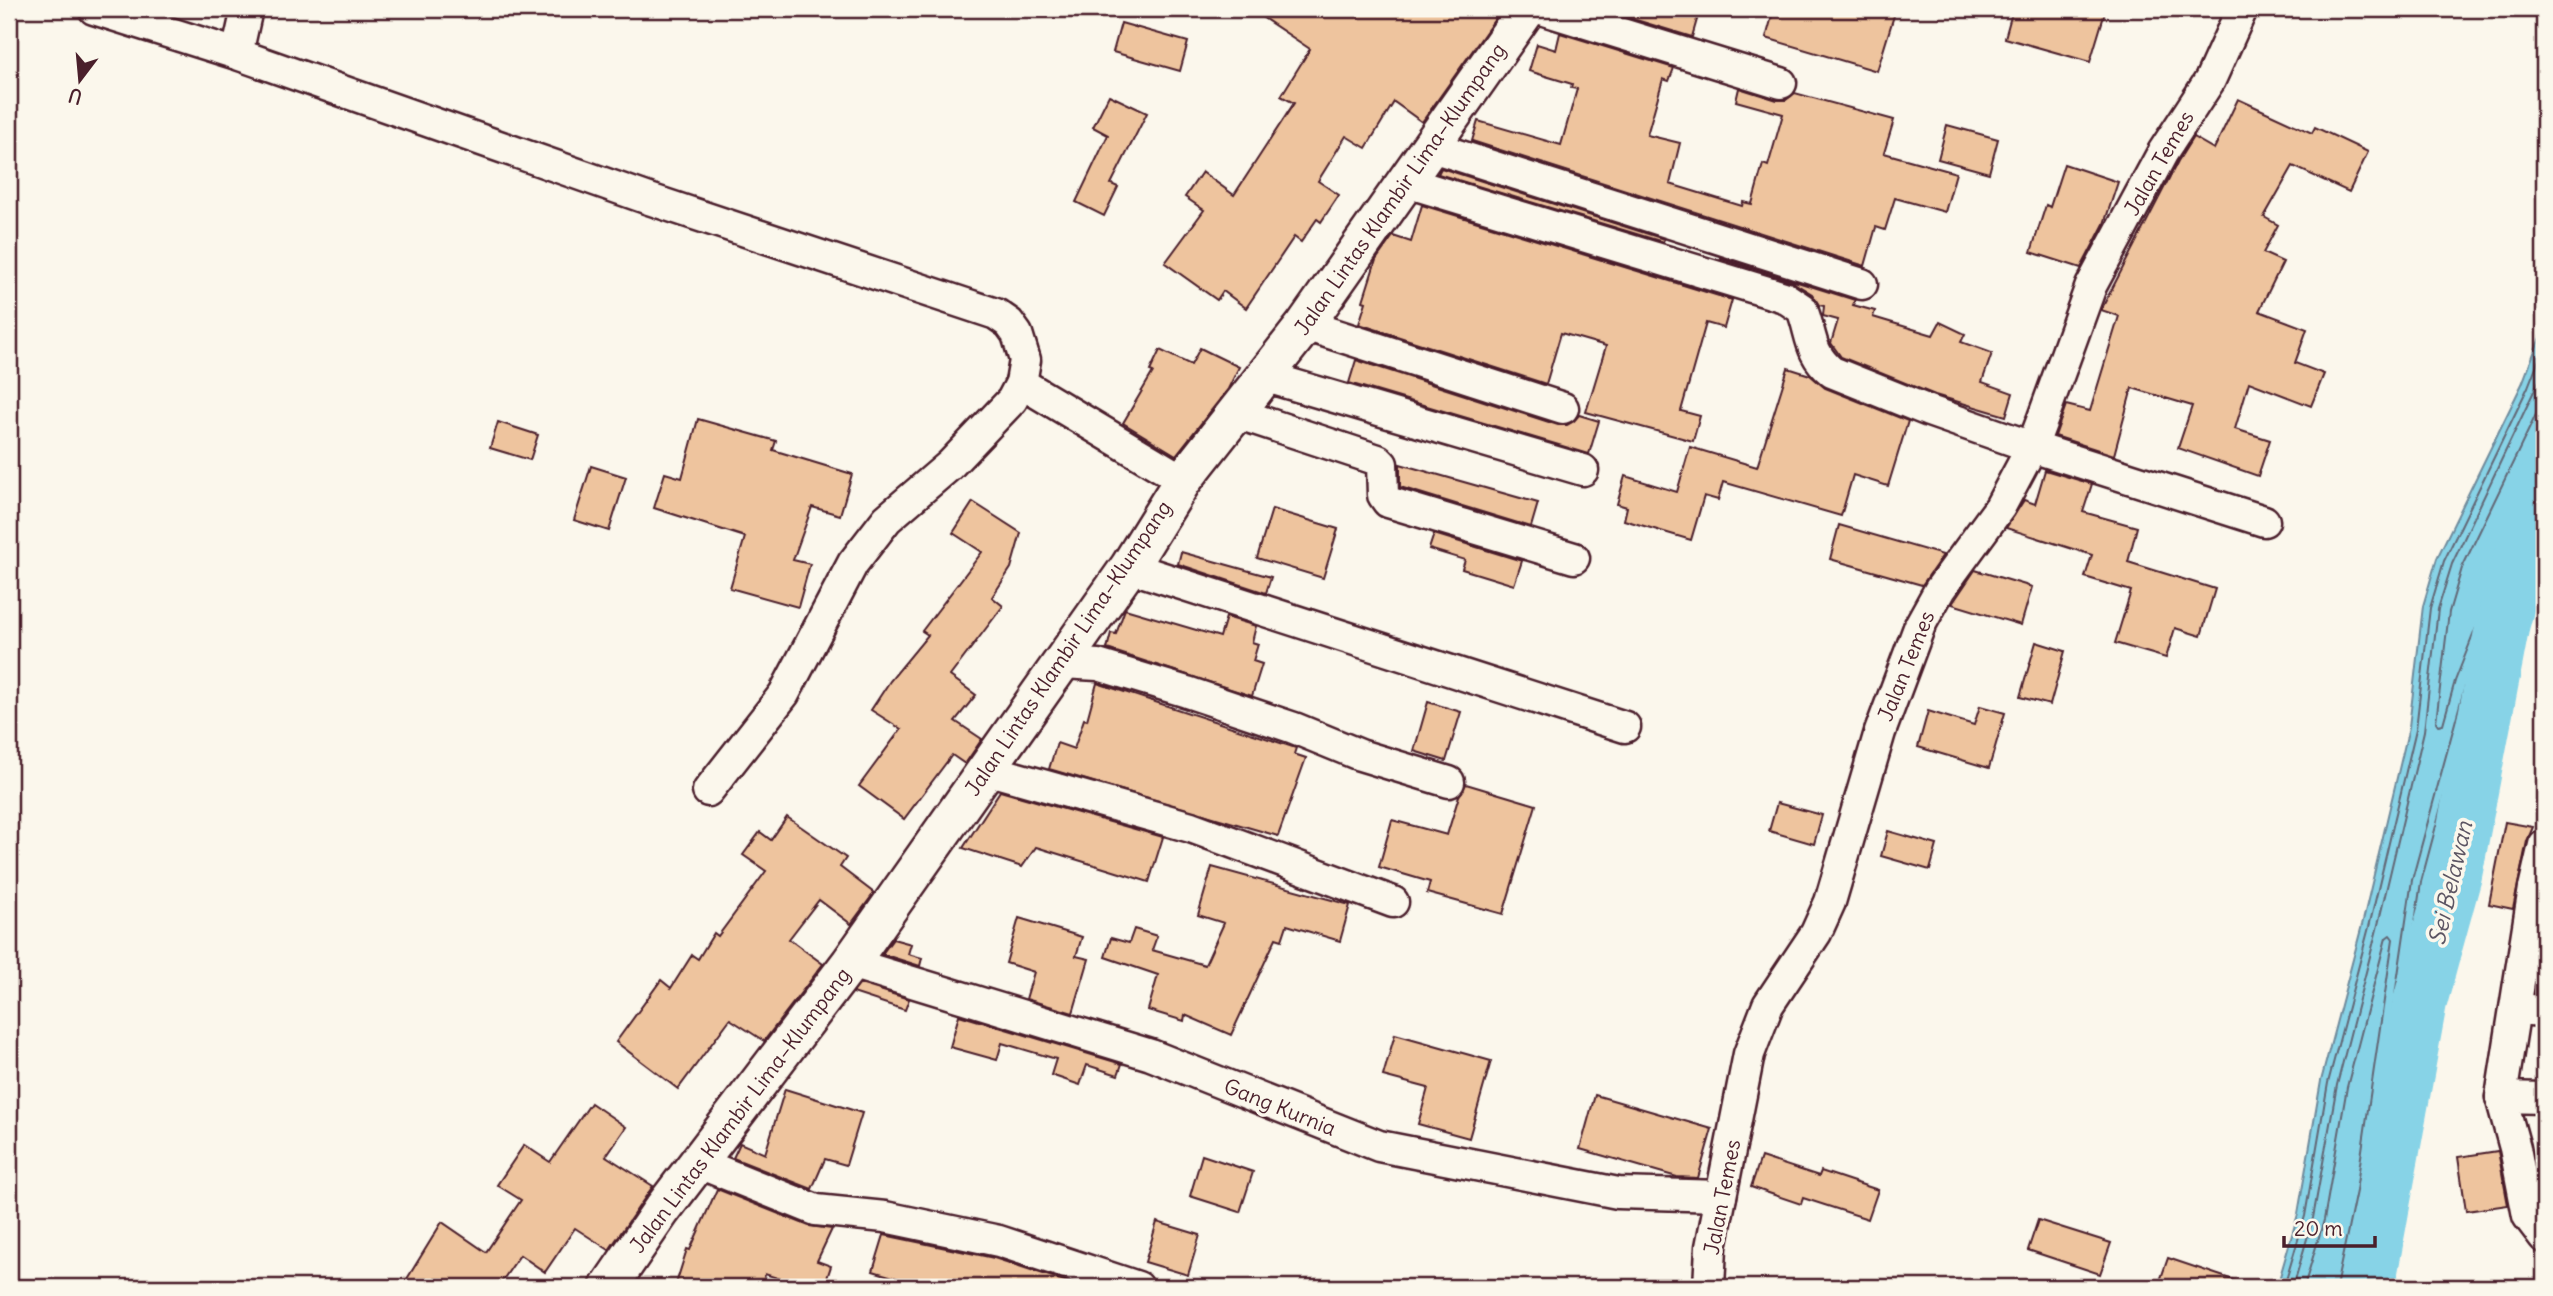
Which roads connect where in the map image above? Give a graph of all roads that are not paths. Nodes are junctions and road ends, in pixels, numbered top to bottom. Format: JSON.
{"nodes":[{"id":1,"x":94,"y":9,"type":"edge"},
{"id":2,"x":247,"y":9,"type":"edge"},
{"id":3,"x":1527,"y":9,"type":"edge"},
{"id":4,"x":1541,"y":9,"type":"edge"},
{"id":5,"x":2242,"y":9,"type":"edge"},
{"id":6,"x":237,"y":54,"type":"junction"},
{"id":7,"x":1781,"y":83,"type":"dead end"},
{"id":8,"x":1432,"y":147,"type":"junction"},
{"id":9,"x":1406,"y":182,"type":"junction"},
{"id":10,"x":1863,"y":284,"type":"dead end"},
{"id":11,"x":1305,"y":325,"type":"junction"},
{"id":12,"x":1263,"y":376,"type":"junction"},
{"id":13,"x":1021,"y":383,"type":"junction"},
{"id":14,"x":1563,"y":408,"type":"dead end"},
{"id":15,"x":1236,"y":413,"type":"junction"},
{"id":16,"x":2032,"y":447,"type":"junction"},
{"id":17,"x":1583,"y":470,"type":"dead end"},
{"id":18,"x":1183,"y":480,"type":"junction"},
{"id":19,"x":2264,"y":521,"type":"dead end"},
{"id":20,"x":1574,"y":558,"type":"dead end"},
{"id":21,"x":1129,"y":567,"type":"junction"},
{"id":22,"x":1062,"y":663,"type":"junction"},
{"id":23,"x":1625,"y":727,"type":"dead end"},
{"id":24,"x":986,"y":769,"type":"junction"},
{"id":25,"x":1449,"y":782,"type":"dead end"},
{"id":26,"x":708,"y":791,"type":"dead end"},
{"id":27,"x":2544,"y":845,"type":"edge"},
{"id":28,"x":1393,"y":902,"type":"dead end"},
{"id":29,"x":850,"y":963,"type":"junction"},
{"id":30,"x":2515,"y":1009,"type":"junction"},
{"id":31,"x":2544,"y":1011,"type":"edge"},
{"id":32,"x":2501,"y":1097,"type":"junction"},
{"id":33,"x":2544,"y":1098,"type":"edge"},
{"id":34,"x":699,"y":1163,"type":"junction"},
{"id":35,"x":1721,"y":1196,"type":"junction"},
{"id":36,"x":2544,"y":1237,"type":"edge"},
{"id":37,"x":609,"y":1287,"type":"edge"},
{"id":38,"x":1138,"y":1287,"type":"edge"},
{"id":39,"x":1709,"y":1287,"type":"edge"}],
"edges":[{"from":1,"to":6,"type":"street"},
{"from":2,"to":6,"type":"street"},
{"from":3,"to":8,"type":"main road","name":"Jalan Lintas Klambir Lima–Klumpang"},
{"from":4,"to":7,"type":"street"},
{"from":5,"to":16,"type":"street","name":"Jalan Temes"},
{"from":6,"to":13,"type":"street"},
{"from":8,"to":9,"type":"main road","name":"Jalan Lintas Klambir Lima–Klumpang"},
{"from":8,"to":10,"type":"street"},
{"from":9,"to":11,"type":"main road","name":"Jalan Lintas Klambir Lima–Klumpang"},
{"from":9,"to":16,"type":"street"},
{"from":11,"to":12,"type":"main road","name":"Jalan Lintas Klambir Lima–Klumpang"},
{"from":11,"to":14,"type":"street"},
{"from":12,"to":15,"type":"main road","name":"Jalan Lintas Klambir Lima–Klumpang"},
{"from":12,"to":17,"type":"street"},
{"from":13,"to":18,"type":"street"},
{"from":13,"to":26,"type":"street"},
{"from":15,"to":18,"type":"main road","name":"Jalan Lintas Klambir Lima–Klumpang"},
{"from":15,"to":20,"type":"street"},
{"from":16,"to":19,"type":"street"},
{"from":16,"to":35,"type":"street","name":"Jalan Temes"},
{"from":18,"to":21,"type":"main road","name":"Jalan Lintas Klambir Lima–Klumpang"},
{"from":21,"to":22,"type":"main road","name":"Jalan Lintas Klambir Lima–Klumpang"},
{"from":21,"to":23,"type":"street"},
{"from":22,"to":24,"type":"main road","name":"Jalan Lintas Klambir Lima–Klumpang"},
{"from":22,"to":25,"type":"street"},
{"from":24,"to":28,"type":"street"},
{"from":24,"to":29,"type":"main road","name":"Jalan Lintas Klambir Lima–Klumpang"},
{"from":27,"to":30,"type":"street"},
{"from":29,"to":34,"type":"main road","name":"Jalan Lintas Klambir Lima–Klumpang"},
{"from":29,"to":35,"type":"street","name":"Gang Kurnia"},
{"from":30,"to":31,"type":"street"},
{"from":30,"to":32,"type":"street"},
{"from":32,"to":33,"type":"street"},
{"from":32,"to":36,"type":"street"},
{"from":34,"to":37,"type":"main road","name":"Jalan Lintas Klambir Lima–Klumpang"},
{"from":34,"to":38,"type":"street"},
{"from":35,"to":39,"type":"street","name":"Jalan Temes"}]}
